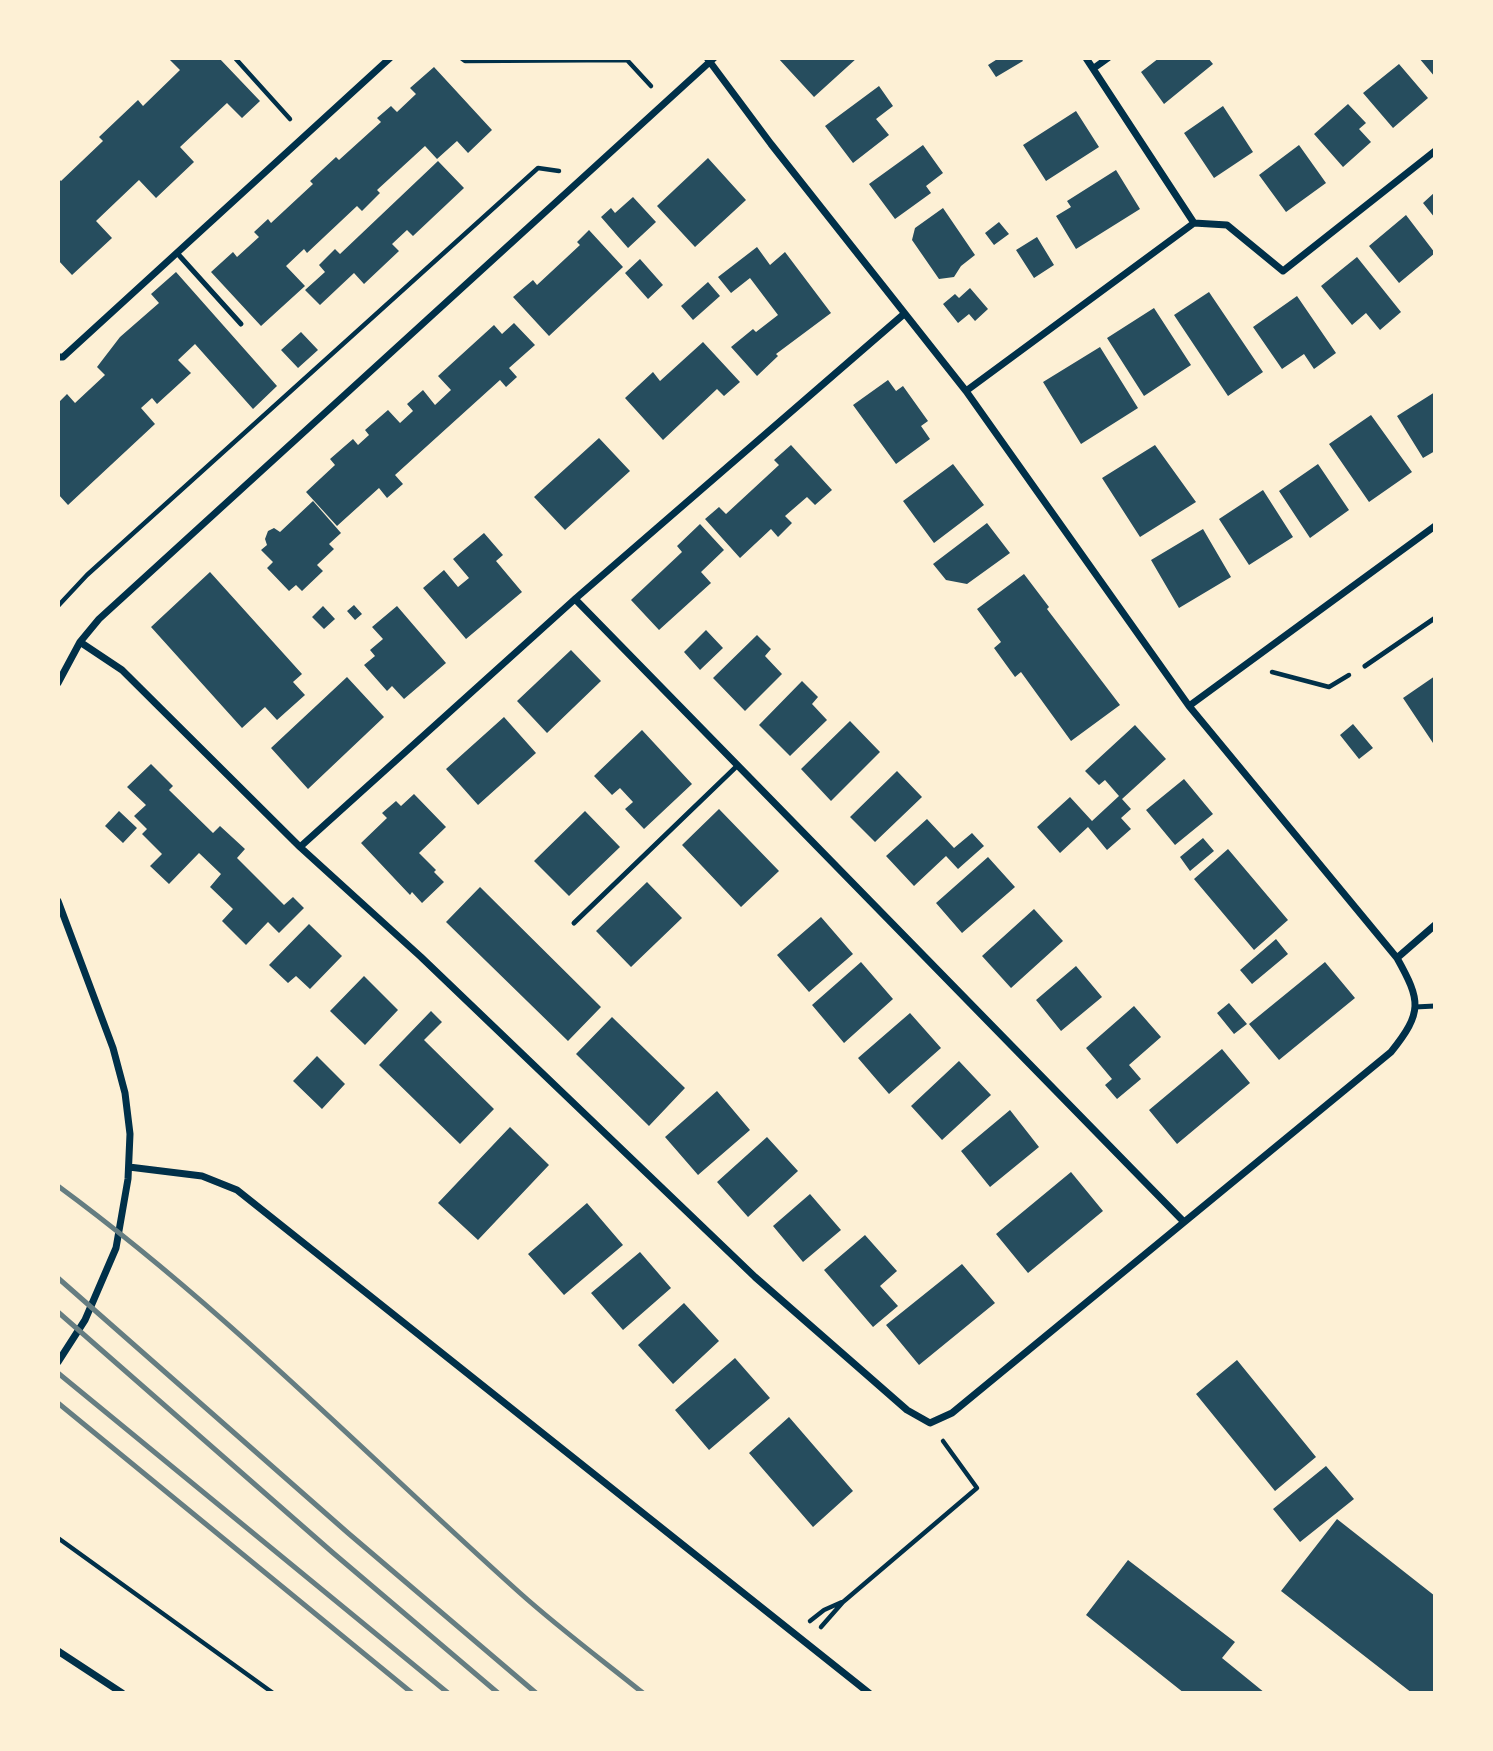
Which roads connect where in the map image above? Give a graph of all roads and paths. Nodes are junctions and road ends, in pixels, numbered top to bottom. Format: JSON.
{"nodes":[{"id":1,"x":235,"y":58,"type":"edge"},
{"id":2,"x":390,"y":58,"type":"edge"},
{"id":3,"x":461,"y":58,"type":"edge"},
{"id":4,"x":1086,"y":58,"type":"edge"},
{"id":5,"x":1108,"y":58,"type":"edge"},
{"id":6,"x":710,"y":59,"type":"edge"},
{"id":7,"x":1094,"y":68,"type":"junction"},
{"id":8,"x":666,"y":101,"type":"junction"},
{"id":9,"x":306,"y":136,"type":"junction"},
{"id":10,"x":1435,"y":150,"type":"edge"},
{"id":11,"x":538,"y":168,"type":"dead end"},
{"id":12,"x":1194,"y":223,"type":"junction"},
{"id":13,"x":177,"y":253,"type":"junction"},
{"id":14,"x":904,"y":314,"type":"junction"},
{"id":15,"x":241,"y":324,"type":"dead end"},
{"id":16,"x":58,"y":356,"type":"edge"},
{"id":17,"x":966,"y":391,"type":"junction"},
{"id":18,"x":1435,"y":526,"type":"edge"},
{"id":19,"x":575,"y":599,"type":"junction"},
{"id":20,"x":58,"y":604,"type":"edge"},
{"id":21,"x":1435,"y":618,"type":"edge"},
{"id":22,"x":80,"y":642,"type":"junction"},
{"id":23,"x":1246,"y":665,"type":"junction"},
{"id":24,"x":1365,"y":666,"type":"joint"},
{"id":25,"x":58,"y":683,"type":"edge"},
{"id":26,"x":1189,"y":706,"type":"junction"},
{"id":27,"x":738,"y":765,"type":"junction"},
{"id":28,"x":300,"y":848,"type":"junction"},
{"id":29,"x":58,"y":901,"type":"edge"},
{"id":30,"x":574,"y":923,"type":"dead end"},
{"id":31,"x":1435,"y":925,"type":"edge"},
{"id":32,"x":1397,"y":958,"type":"junction"},
{"id":33,"x":1435,"y":1006,"type":"edge"},
{"id":34,"x":1415,"y":1007,"type":"junction"},
{"id":35,"x":129,"y":1167,"type":"junction"},
{"id":36,"x":1184,"y":1222,"type":"junction"},
{"id":37,"x":58,"y":1362,"type":"edge"},
{"id":38,"x":930,"y":1423,"type":"junction"},
{"id":39,"x":58,"y":1538,"type":"edge"},
{"id":40,"x":843,"y":1602,"type":"junction"},
{"id":41,"x":795,"y":1633,"type":"junction"},
{"id":42,"x":805,"y":1642,"type":"junction"},
{"id":43,"x":58,"y":1651,"type":"edge"},
{"id":44,"x":122,"y":1693,"type":"edge"},
{"id":45,"x":272,"y":1693,"type":"edge"},
{"id":46,"x":869,"y":1693,"type":"edge"}],
"edges":[{"from":1,"to":9,"type":"path"},
{"from":2,"to":9,"type":"street"},
{"from":3,"to":8,"type":"path"},
{"from":4,"to":7,"type":"street"},
{"from":5,"to":7,"type":"street"},
{"from":6,"to":8,"type":"street"},
{"from":6,"to":14,"type":"street"},
{"from":7,"to":12,"type":"street"},
{"from":8,"to":22,"type":"street"},
{"from":9,"to":13,"type":"street"},
{"from":10,"to":12,"type":"street"},
{"from":11,"to":20,"type":"path"},
{"from":12,"to":17,"type":"street"},
{"from":13,"to":15,"type":"lane"},
{"from":13,"to":16,"type":"street"},
{"from":14,"to":17,"type":"street"},
{"from":14,"to":19,"type":"street"},
{"from":17,"to":26,"type":"street"},
{"from":18,"to":23,"type":"street"},
{"from":19,"to":27,"type":"street"},
{"from":19,"to":28,"type":"street"},
{"from":21,"to":24,"type":"lane"},
{"from":22,"to":25,"type":"street"},
{"from":22,"to":28,"type":"street"},
{"from":23,"to":24,"type":"path"},
{"from":23,"to":26,"type":"street"},
{"from":26,"to":32,"type":"street"},
{"from":27,"to":30,"type":"lane"},
{"from":27,"to":36,"type":"street"},
{"from":28,"to":38,"type":"street"},
{"from":29,"to":35,"type":"street"},
{"from":31,"to":32,"type":"street"},
{"from":32,"to":34,"type":"street"},
{"from":33,"to":34,"type":"lane"},
{"from":34,"to":36,"type":"street"},
{"from":35,"to":37,"type":"street"},
{"from":35,"to":41,"type":"street"},
{"from":36,"to":38,"type":"street"},
{"from":38,"to":40,"type":"path"},
{"from":39,"to":45,"type":"path"},
{"from":40,"to":41,"type":"path"},
{"from":40,"to":42,"type":"path"},
{"from":41,"to":42,"type":"street"},
{"from":42,"to":46,"type":"street"},
{"from":43,"to":44,"type":"street"}]}
